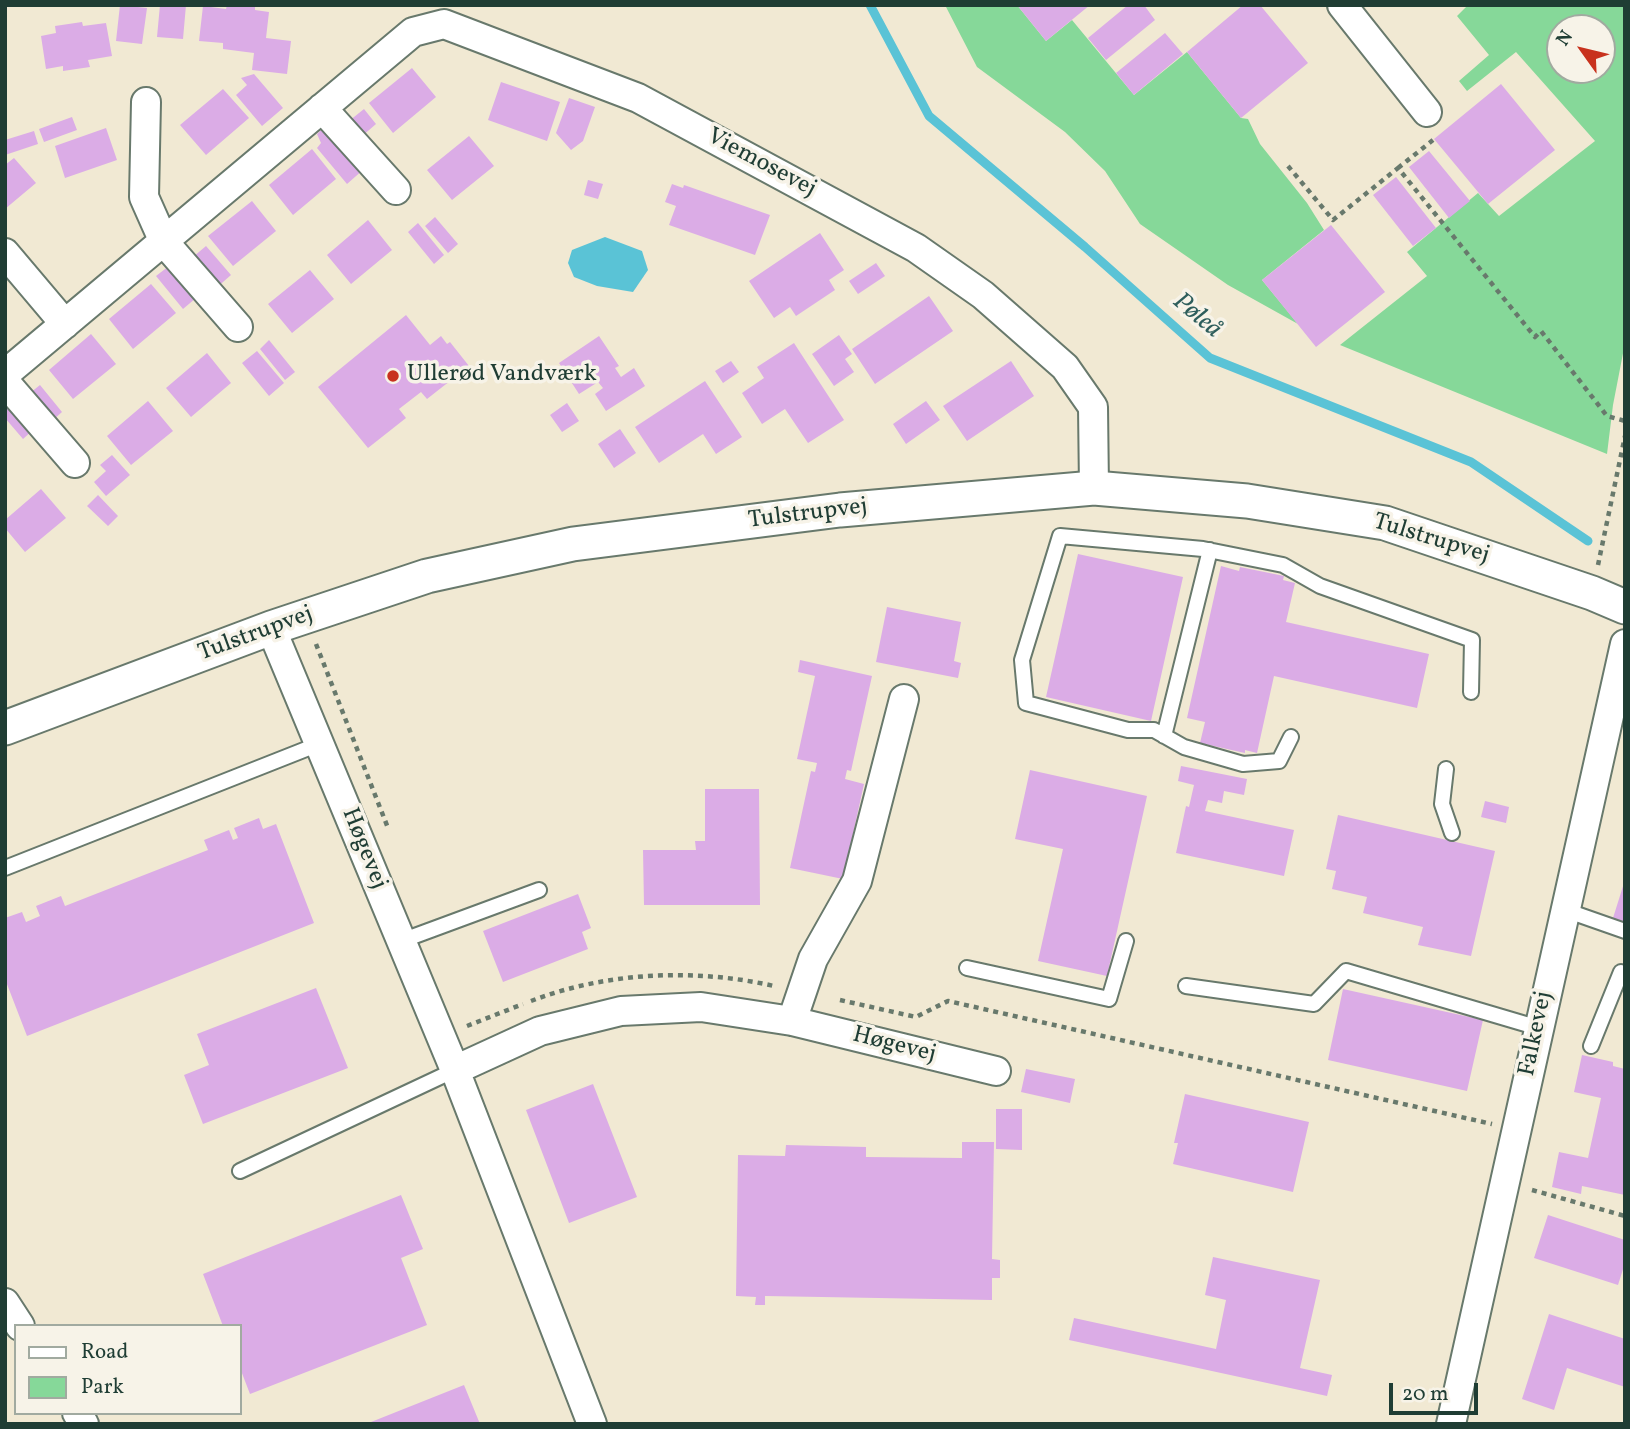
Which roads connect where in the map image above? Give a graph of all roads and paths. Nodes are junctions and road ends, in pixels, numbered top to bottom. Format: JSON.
{"nodes":[{"id":1,"x":1342,"y":5,"type":"edge"},
{"id":2,"x":146,"y":102,"type":"dead end"},
{"id":3,"x":323,"y":108,"type":"junction"},
{"id":4,"x":1427,"y":112,"type":"dead end"},
{"id":5,"x":1288,"y":166,"type":"dead end"},
{"id":6,"x":396,"y":190,"type":"dead end"},
{"id":7,"x":163,"y":242,"type":"junction"},
{"id":8,"x":5,"y":253,"type":"edge"},
{"id":9,"x":65,"y":324,"type":"junction"},
{"id":10,"x":239,"y":327,"type":"dead end"},
{"id":11,"x":5,"y":374,"type":"edge"},
{"id":12,"x":5,"y":382,"type":"edge"},
{"id":13,"x":1625,"y":421,"type":"edge"},
{"id":14,"x":1625,"y":436,"type":"edge"},
{"id":15,"x":75,"y":463,"type":"dead end"},
{"id":16,"x":1094,"y":488,"type":"junction"},
{"id":17,"x":1210,"y":550,"type":"junction"},
{"id":18,"x":1592,"y":593,"type":"junction"},
{"id":19,"x":1625,"y":607,"type":"edge"},
{"id":20,"x":271,"y":628,"type":"junction"},
{"id":21,"x":1625,"y":645,"type":"edge"},
{"id":22,"x":1471,"y":692,"type":"dead end"},
{"id":23,"x":904,"y":699,"type":"dead end"},
{"id":24,"x":5,"y":728,"type":"edge"},
{"id":25,"x":1615,"y":729,"type":"edge"},
{"id":26,"x":1164,"y":736,"type":"junction"},
{"id":27,"x":1291,"y":737,"type":"dead end"},
{"id":28,"x":319,"y":744,"type":"junction"},
{"id":29,"x":1446,"y":769,"type":"dead end"},
{"id":30,"x":1452,"y":833,"type":"dead end"},
{"id":31,"x":5,"y":868,"type":"edge"},
{"id":32,"x":539,"y":890,"type":"dead end"},
{"id":33,"x":1565,"y":910,"type":"junction"},
{"id":34,"x":1625,"y":931,"type":"edge"},
{"id":35,"x":401,"y":941,"type":"junction"},
{"id":36,"x":1126,"y":941,"type":"dead end"},
{"id":37,"x":967,"y":968,"type":"dead end"},
{"id":38,"x":1621,"y":972,"type":"dead end"},
{"id":39,"x":1186,"y":986,"type":"dead end"},
{"id":40,"x":803,"y":992,"type":"junction"},
{"id":41,"x":792,"y":1021,"type":"junction"},
{"id":42,"x":467,"y":1026,"type":"dead end"},
{"id":43,"x":1539,"y":1028,"type":"junction"},
{"id":44,"x":1591,"y":1046,"type":"dead end"},
{"id":45,"x":455,"y":1070,"type":"junction"},
{"id":46,"x":996,"y":1071,"type":"dead end"},
{"id":47,"x":1516,"y":1130,"type":"junction"},
{"id":48,"x":240,"y":1171,"type":"dead end"},
{"id":49,"x":1504,"y":1182,"type":"junction"},
{"id":50,"x":1625,"y":1216,"type":"edge"},
{"id":51,"x":5,"y":1303,"type":"edge"},
{"id":52,"x":19,"y":1324,"type":"edge"},
{"id":53,"x":592,"y":1424,"type":"edge"},
{"id":54,"x":1451,"y":1424,"type":"edge"}],
"edges":[{"from":1,"to":4,"type":"street"},
{"from":2,"to":7,"type":"street"},
{"from":3,"to":6,"type":"street"},
{"from":3,"to":7,"type":"street","name":"Viemosevej"},
{"from":3,"to":16,"type":"street","name":"Viemosevej"},
{"from":5,"to":13,"type":"path"},
{"from":7,"to":9,"type":"street","name":"Viemosevej"},
{"from":7,"to":10,"type":"street"},
{"from":8,"to":9,"type":"street"},
{"from":9,"to":11,"type":"street","name":"Viemosevej"},
{"from":12,"to":15,"type":"street"},
{"from":14,"to":18,"type":"path"},
{"from":16,"to":18,"type":"street","name":"Tulstrupvej"},
{"from":16,"to":20,"type":"street","name":"Tulstrupvej"},
{"from":17,"to":22,"type":"lane"},
{"from":17,"to":26,"type":"lane"},
{"from":17,"to":26,"type":"lane"},
{"from":18,"to":19,"type":"street","name":"Tulstrupvej"},
{"from":20,"to":24,"type":"street","name":"Tulstrupvej"},
{"from":20,"to":28,"type":"street","name":"Høgevej"},
{"from":21,"to":25,"type":"street","name":"Falkevej"},
{"from":23,"to":40,"type":"street"},
{"from":25,"to":33,"type":"street","name":"Falkevej"},
{"from":26,"to":27,"type":"lane"},
{"from":28,"to":31,"type":"lane"},
{"from":28,"to":35,"type":"street","name":"Høgevej"},
{"from":29,"to":30,"type":"lane"},
{"from":32,"to":35,"type":"lane"},
{"from":33,"to":34,"type":"lane"},
{"from":33,"to":43,"type":"street","name":"Falkevej"},
{"from":35,"to":45,"type":"street","name":"Høgevej"},
{"from":36,"to":37,"type":"lane"},
{"from":38,"to":44,"type":"lane"},
{"from":39,"to":43,"type":"lane"},
{"from":40,"to":41,"type":"street"},
{"from":40,"to":42,"type":"path"},
{"from":40,"to":47,"type":"path"},
{"from":41,"to":45,"type":"street","name":"Høgevej"},
{"from":41,"to":46,"type":"street","name":"Høgevej"},
{"from":43,"to":47,"type":"street","name":"Falkevej"},
{"from":45,"to":48,"type":"lane"},
{"from":45,"to":53,"type":"street","name":"Høgevej"},
{"from":47,"to":49,"type":"street","name":"Falkevej"},
{"from":49,"to":50,"type":"path"},
{"from":49,"to":54,"type":"street","name":"Falkevej"},
{"from":51,"to":52,"type":"street"}]}
